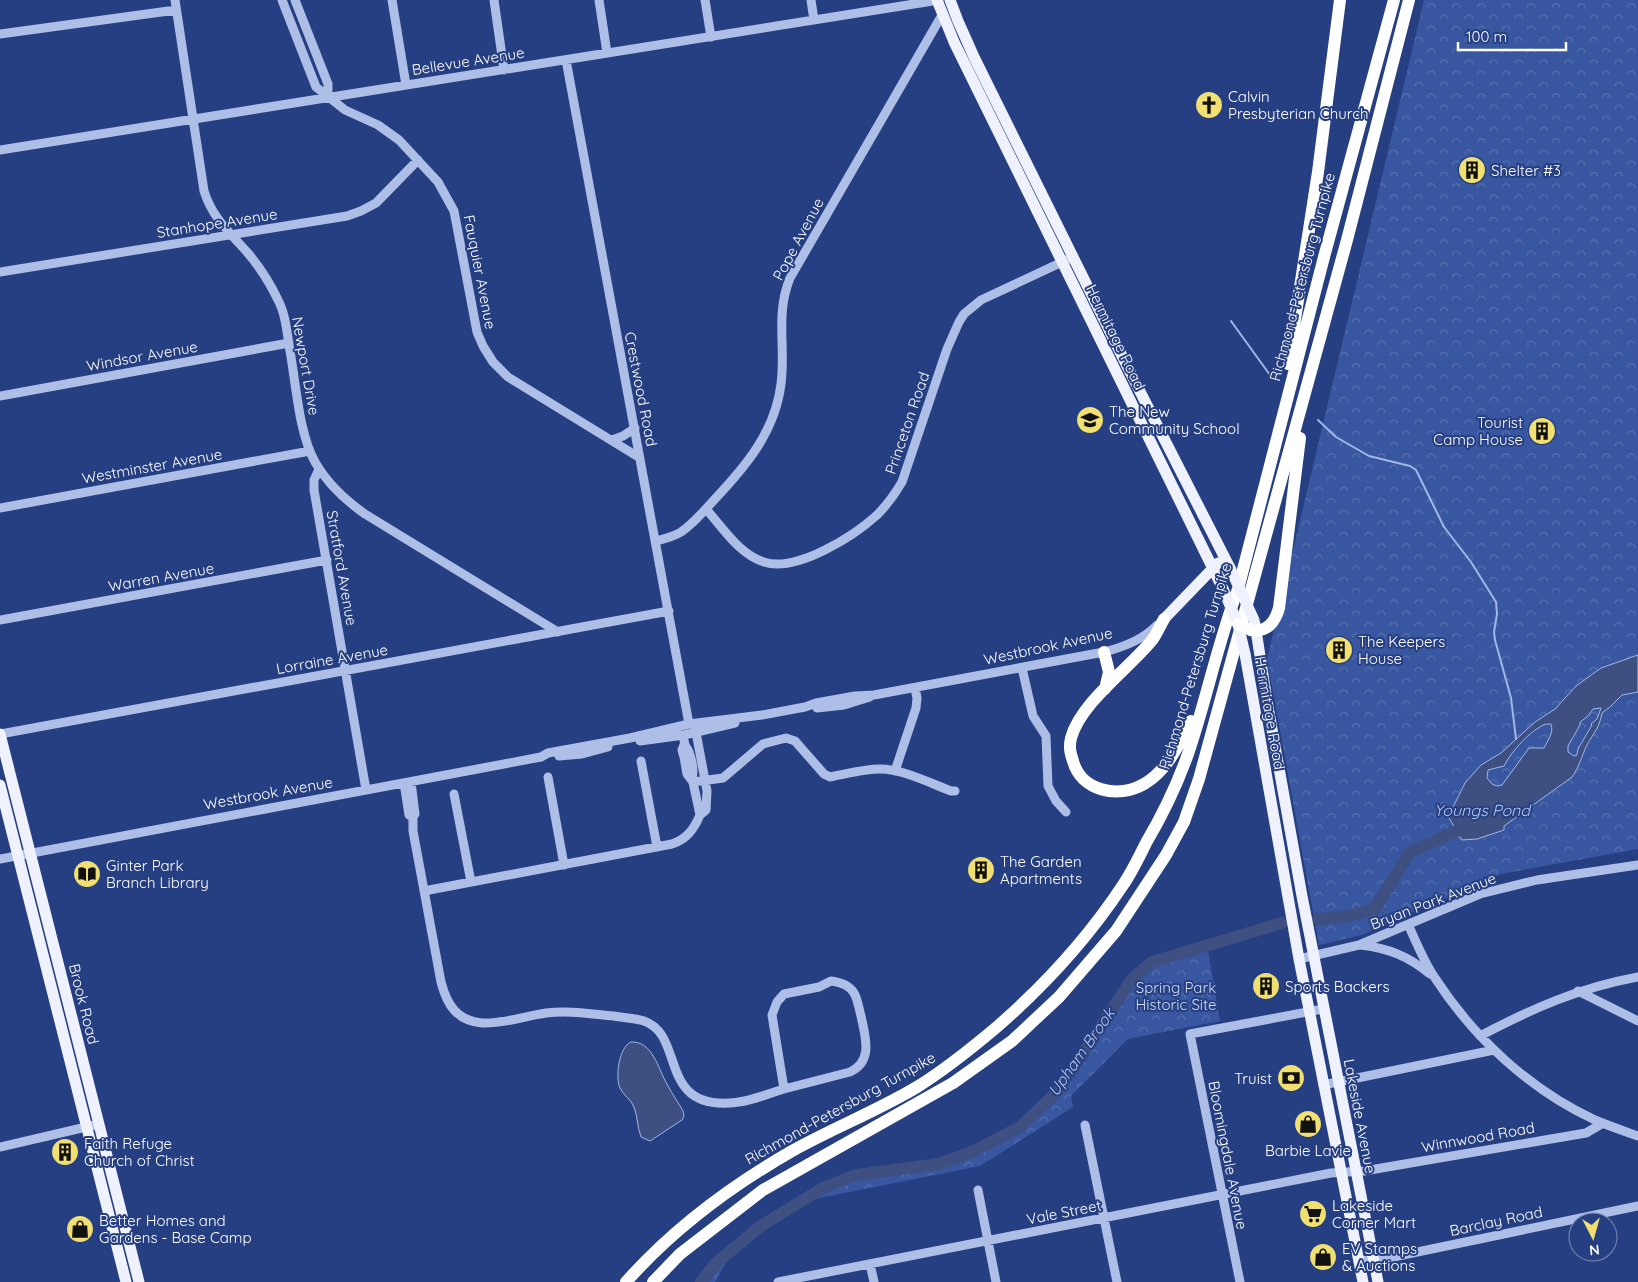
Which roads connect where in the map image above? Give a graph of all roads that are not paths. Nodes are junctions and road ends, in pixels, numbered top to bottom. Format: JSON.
{"nodes":[{"id":1,"x":175,"y":0,"type":"edge"},
{"id":2,"x":282,"y":0,"type":"edge"},
{"id":3,"x":295,"y":0,"type":"edge"},
{"id":4,"x":392,"y":0,"type":"edge"},
{"id":5,"x":494,"y":0,"type":"edge"},
{"id":6,"x":598,"y":0,"type":"edge"},
{"id":7,"x":705,"y":0,"type":"edge"},
{"id":8,"x":811,"y":0,"type":"edge"},
{"id":9,"x":938,"y":0,"type":"edge"},
{"id":10,"x":950,"y":0,"type":"edge"},
{"id":11,"x":1340,"y":0,"type":"edge"},
{"id":12,"x":1394,"y":0,"type":"edge"},
{"id":13,"x":1408,"y":0,"type":"edge"},
{"id":14,"x":176,"y":10,"type":"junction"},
{"id":15,"x":942,"y":15,"type":"junction"},
{"id":16,"x":814,"y":20,"type":"junction"},
{"id":17,"x":0,"y":34,"type":"edge"},
{"id":18,"x":711,"y":37,"type":"junction"},
{"id":19,"x":607,"y":53,"type":"junction"},
{"id":20,"x":566,"y":60,"type":"junction"},
{"id":21,"x":504,"y":70,"type":"junction"},
{"id":22,"x":406,"y":84,"type":"junction"},
{"id":23,"x":328,"y":97,"type":"junction"},
{"id":24,"x":192,"y":119,"type":"junction"},
{"id":25,"x":0,"y":150,"type":"edge"},
{"id":26,"x":418,"y":160,"type":"junction"},
{"id":27,"x":230,"y":235,"type":"junction"},
{"id":28,"x":1068,"y":259,"type":"junction"},
{"id":29,"x":0,"y":272,"type":"edge"},
{"id":30,"x":289,"y":343,"type":"junction"},
{"id":31,"x":1305,"y":395,"type":"junction"},
{"id":32,"x":0,"y":396,"type":"edge"},
{"id":33,"x":634,"y":428,"type":"junction"},
{"id":34,"x":1277,"y":438,"type":"junction"},
{"id":35,"x":612,"y":440,"type":"junction"},
{"id":36,"x":310,"y":451,"type":"junction"},
{"id":37,"x":640,"y":458,"type":"junction"},
{"id":38,"x":319,"y":469,"type":"junction"},
{"id":39,"x":0,"y":508,"type":"edge"},
{"id":40,"x":706,"y":509,"type":"junction"},
{"id":41,"x":656,"y":541,"type":"junction"},
{"id":42,"x":1224,"y":557,"type":"junction"},
{"id":43,"x":327,"y":560,"type":"junction"},
{"id":44,"x":1213,"y":567,"type":"junction"},
{"id":45,"x":669,"y":611,"type":"junction"},
{"id":46,"x":1164,"y":619,"type":"junction"},
{"id":47,"x":0,"y":620,"type":"edge"},
{"id":48,"x":1238,"y":624,"type":"junction"},
{"id":49,"x":1254,"y":627,"type":"junction"},
{"id":50,"x":558,"y":632,"type":"junction"},
{"id":51,"x":1104,"y":652,"type":"junction"},
{"id":52,"x":1022,"y":668,"type":"junction"},
{"id":53,"x":346,"y":670,"type":"junction"},
{"id":54,"x":1210,"y":677,"type":"junction"},
{"id":55,"x":915,"y":688,"type":"junction"},
{"id":56,"x":1106,"y":689,"type":"junction"},
{"id":57,"x":762,"y":715,"type":"junction"},
{"id":58,"x":689,"y":724,"type":"junction"},
{"id":59,"x":697,"y":733,"type":"junction"},
{"id":60,"x":0,"y":734,"type":"edge"},
{"id":61,"x":684,"y":740,"type":"junction"},
{"id":62,"x":541,"y":757,"type":"junction"},
{"id":63,"x":641,"y":761,"type":"dead end"},
{"id":64,"x":895,"y":771,"type":"junction"},
{"id":65,"x":548,"y":777,"type":"dead end"},
{"id":66,"x":692,"y":780,"type":"junction"},
{"id":67,"x":705,"y":781,"type":"junction"},
{"id":68,"x":407,"y":782,"type":"junction"},
{"id":69,"x":0,"y":785,"type":"edge"},
{"id":70,"x":366,"y":790,"type":"junction"},
{"id":71,"x":955,"y":791,"type":"dead end"},
{"id":72,"x":454,"y":794,"type":"dead end"},
{"id":73,"x":1066,"y":812,"type":"dead end"},
{"id":74,"x":700,"y":815,"type":"junction"},
{"id":75,"x":657,"y":847,"type":"junction"},
{"id":76,"x":30,"y":852,"type":"junction"},
{"id":77,"x":18,"y":855,"type":"junction"},
{"id":78,"x":0,"y":859,"type":"edge"},
{"id":79,"x":564,"y":865,"type":"junction"},
{"id":80,"x":1638,"y":865,"type":"edge"},
{"id":81,"x":471,"y":882,"type":"junction"},
{"id":82,"x":424,"y":891,"type":"junction"},
{"id":83,"x":1408,"y":924,"type":"junction"},
{"id":84,"x":1359,"y":945,"type":"junction"},
{"id":85,"x":1313,"y":955,"type":"junction"},
{"id":86,"x":1299,"y":959,"type":"junction"},
{"id":87,"x":1434,"y":977,"type":"junction"},
{"id":88,"x":1638,"y":977,"type":"edge"},
{"id":89,"x":1578,"y":992,"type":"junction"},
{"id":90,"x":1323,"y":1009,"type":"junction"},
{"id":91,"x":1309,"y":1012,"type":"junction"},
{"id":92,"x":1638,"y":1021,"type":"edge"},
{"id":93,"x":1480,"y":1036,"type":"junction"},
{"id":94,"x":1494,"y":1050,"type":"junction"},
{"id":95,"x":1338,"y":1081,"type":"junction"},
{"id":96,"x":1323,"y":1084,"type":"junction"},
{"id":97,"x":784,"y":1089,"type":"junction"},
{"id":98,"x":1603,"y":1123,"type":"junction"},
{"id":99,"x":99,"y":1124,"type":"junction"},
{"id":100,"x":1085,"y":1125,"type":"dead end"},
{"id":101,"x":86,"y":1126,"type":"junction"},
{"id":102,"x":1638,"y":1136,"type":"edge"},
{"id":103,"x":0,"y":1147,"type":"edge"},
{"id":104,"x":1356,"y":1171,"type":"junction"},
{"id":105,"x":1341,"y":1172,"type":"junction"},
{"id":106,"x":978,"y":1190,"type":"dead end"},
{"id":107,"x":1223,"y":1195,"type":"junction"},
{"id":108,"x":1638,"y":1206,"type":"edge"},
{"id":109,"x":1104,"y":1218,"type":"junction"},
{"id":110,"x":988,"y":1241,"type":"junction"},
{"id":111,"x":1359,"y":1260,"type":"junction"},
{"id":112,"x":1374,"y":1261,"type":"junction"},
{"id":113,"x":870,"y":1264,"type":"junction"},
{"id":114,"x":126,"y":1282,"type":"edge"},
{"id":115,"x":139,"y":1282,"type":"edge"},
{"id":116,"x":626,"y":1282,"type":"edge"},
{"id":117,"x":653,"y":1282,"type":"edge"},
{"id":118,"x":778,"y":1282,"type":"edge"},
{"id":119,"x":874,"y":1282,"type":"edge"},
{"id":120,"x":996,"y":1282,"type":"edge"},
{"id":121,"x":1117,"y":1282,"type":"edge"},
{"id":122,"x":1240,"y":1282,"type":"edge"},
{"id":123,"x":1363,"y":1282,"type":"edge"},
{"id":124,"x":1378,"y":1282,"type":"edge"}],
"edges":[{"from":1,"to":14,"type":"street","name":"Newport Drive"},
{"from":2,"to":23,"type":"street","name":"Fauquier Avenue"},
{"from":3,"to":23,"type":"street"},
{"from":4,"to":22,"type":"street"},
{"from":5,"to":21,"type":"street"},
{"from":6,"to":19,"type":"street"},
{"from":7,"to":18,"type":"street"},
{"from":8,"to":16,"type":"street"},
{"from":9,"to":15,"type":"main road","name":"Hermitage Road"},
{"from":9,"to":16,"type":"street","name":"Bellevue Avenue"},
{"from":10,"to":28,"type":"main road","name":"Hermitage Road"},
{"from":11,"to":34,"type":"highway"},
{"from":12,"to":34,"type":"highway","name":"Richmond-Petersburg Turnpike"},
{"from":13,"to":31,"type":"highway"},
{"from":14,"to":17,"type":"street"},
{"from":14,"to":24,"type":"street","name":"Newport Drive"},
{"from":15,"to":28,"type":"main road","name":"Hermitage Road"},
{"from":15,"to":40,"type":"street","name":"Pope Avenue"},
{"from":16,"to":18,"type":"street","name":"Bellevue Avenue"},
{"from":18,"to":19,"type":"street","name":"Bellevue Avenue"},
{"from":19,"to":20,"type":"street","name":"Bellevue Avenue"},
{"from":20,"to":21,"type":"street","name":"Bellevue Avenue"},
{"from":20,"to":33,"type":"street","name":"Crestwood Road"},
{"from":21,"to":22,"type":"street","name":"Bellevue Avenue"},
{"from":22,"to":23,"type":"street","name":"Bellevue Avenue"},
{"from":23,"to":24,"type":"street","name":"Bellevue Avenue"},
{"from":23,"to":26,"type":"street","name":"Fauquier Avenue"},
{"from":24,"to":25,"type":"street","name":"Bellevue Avenue"},
{"from":24,"to":27,"type":"street","name":"Newport Drive"},
{"from":26,"to":27,"type":"street","name":"Stanhope Avenue"},
{"from":26,"to":35,"type":"street","name":"Fauquier Avenue"},
{"from":27,"to":29,"type":"street","name":"Stanhope Avenue"},
{"from":27,"to":30,"type":"street","name":"Newport Drive"},
{"from":28,"to":40,"type":"street","name":"Princeton Road"},
{"from":28,"to":42,"type":"main road","name":"Hermitage Road"},
{"from":28,"to":44,"type":"main road","name":"Hermitage Road"},
{"from":30,"to":32,"type":"street","name":"Windsor Avenue"},
{"from":30,"to":36,"type":"street","name":"Newport Drive"},
{"from":31,"to":49,"type":"highway"},
{"from":31,"to":117,"type":"highway"},
{"from":33,"to":35,"type":"street"},
{"from":33,"to":37,"type":"street","name":"Crestwood Road"},
{"from":34,"to":54,"type":"highway","name":"Richmond-Petersburg Turnpike"},
{"from":35,"to":37,"type":"street","name":"Fauquier Avenue"},
{"from":36,"to":38,"type":"street","name":"Newport Drive"},
{"from":36,"to":39,"type":"street","name":"Westminster Avenue"},
{"from":37,"to":41,"type":"street","name":"Crestwood Road"},
{"from":38,"to":43,"type":"street","name":"Stratford Avenue"},
{"from":38,"to":50,"type":"street","name":"Newport Drive"},
{"from":40,"to":41,"type":"street","name":"Pope Avenue"},
{"from":41,"to":45,"type":"street","name":"Crestwood Road"},
{"from":42,"to":44,"type":"main road","name":"Westbrook Avenue"},
{"from":42,"to":49,"type":"main road","name":"Hermitage Road","bridge":true},
{"from":43,"to":47,"type":"street","name":"Warren Avenue"},
{"from":43,"to":53,"type":"street","name":"Stratford Avenue"},
{"from":44,"to":46,"type":"main road","name":"Westbrook Avenue"},
{"from":44,"to":48,"type":"main road","name":"Hermitage Road","bridge":true},
{"from":45,"to":50,"type":"street","name":"Lorraine Avenue"},
{"from":45,"to":58,"type":"street","name":"Crestwood Road"},
{"from":46,"to":51,"type":"street","name":"Westbrook Avenue"},
{"from":46,"to":56,"type":"highway"},
{"from":48,"to":49,"type":"highway","bridge":true},
{"from":48,"to":86,"type":"main road","name":"Hermitage Road","bridge":true},
{"from":49,"to":85,"type":"main road","name":"Hermitage Road"},
{"from":50,"to":53,"type":"street","name":"Lorraine Avenue"},
{"from":51,"to":52,"type":"street","name":"Westbrook Avenue"},
{"from":51,"to":56,"type":"highway"},
{"from":52,"to":55,"type":"street","name":"Westbrook Avenue"},
{"from":52,"to":73,"type":"street"},
{"from":53,"to":60,"type":"street","name":"Lorraine Avenue"},
{"from":53,"to":70,"type":"street","name":"Stratford Avenue"},
{"from":54,"to":56,"type":"highway"},
{"from":54,"to":116,"type":"highway","name":"Richmond-Petersburg Turnpike"},
{"from":55,"to":57,"type":"street","name":"Westbrook Avenue"},
{"from":55,"to":64,"type":"street"},
{"from":57,"to":58,"type":"street","name":"Westbrook Avenue"},
{"from":57,"to":59,"type":"street","name":"Westbrook Avenue"},
{"from":58,"to":59,"type":"street"},
{"from":58,"to":61,"type":"street"},
{"from":58,"to":62,"type":"street","name":"Westbrook Avenue"},
{"from":59,"to":61,"type":"street","name":"Westbrook Avenue"},
{"from":59,"to":67,"type":"street"},
{"from":60,"to":76,"type":"main road","name":"Brook Road"},
{"from":61,"to":62,"type":"street","name":"Westbrook Avenue"},
{"from":61,"to":66,"type":"street"},
{"from":62,"to":68,"type":"street","name":"Westbrook Avenue"},
{"from":63,"to":75,"type":"street"},
{"from":64,"to":67,"type":"street"},
{"from":64,"to":71,"type":"street"},
{"from":65,"to":79,"type":"street"},
{"from":66,"to":67,"type":"street"},
{"from":66,"to":74,"type":"street"},
{"from":67,"to":74,"type":"street"},
{"from":68,"to":70,"type":"street","name":"Westbrook Avenue"},
{"from":68,"to":82,"type":"street"},
{"from":69,"to":77,"type":"main road","name":"Brook Road"},
{"from":70,"to":76,"type":"street","name":"Westbrook Avenue"},
{"from":72,"to":81,"type":"street"},
{"from":74,"to":75,"type":"street"},
{"from":75,"to":79,"type":"street"},
{"from":76,"to":77,"type":"street","name":"Westbrook Avenue"},
{"from":76,"to":99,"type":"main road","name":"Brook Road"},
{"from":77,"to":78,"type":"street","name":"Westbrook Avenue"},
{"from":77,"to":101,"type":"main road","name":"Brook Road"},
{"from":79,"to":81,"type":"street"},
{"from":80,"to":83,"type":"street","name":"Bryan Park Avenue"},
{"from":81,"to":82,"type":"street"},
{"from":82,"to":97,"type":"street"},
{"from":83,"to":84,"type":"street","name":"Bryan Park Avenue"},
{"from":83,"to":87,"type":"street"},
{"from":84,"to":85,"type":"street","name":"Bryan Park Avenue"},
{"from":84,"to":87,"type":"street"},
{"from":85,"to":86,"type":"street","name":"Bryan Park Avenue"},
{"from":85,"to":90,"type":"main road","name":"Lakeside Avenue"},
{"from":86,"to":91,"type":"main road","name":"Lakeside Avenue"},
{"from":87,"to":93,"type":"street"},
{"from":88,"to":89,"type":"street"},
{"from":89,"to":92,"type":"street"},
{"from":89,"to":93,"type":"street"},
{"from":90,"to":91,"type":"street"},
{"from":90,"to":95,"type":"main road","name":"Lakeside Avenue"},
{"from":91,"to":96,"type":"main road","name":"Lakeside Avenue"},
{"from":91,"to":107,"type":"street","name":"Bloomingdale Avenue"},
{"from":93,"to":94,"type":"street"},
{"from":94,"to":95,"type":"street"},
{"from":94,"to":98,"type":"street"},
{"from":95,"to":96,"type":"street"},
{"from":95,"to":104,"type":"main road","name":"Lakeside Avenue"},
{"from":96,"to":105,"type":"main road","name":"Lakeside Avenue"},
{"from":97,"to":97,"type":"street"},
{"from":98,"to":102,"type":"street"},
{"from":98,"to":104,"type":"street","name":"Winnwood Road"},
{"from":99,"to":101,"type":"street"},
{"from":99,"to":115,"type":"main road","name":"Brook Road"},
{"from":100,"to":109,"type":"street"},
{"from":101,"to":103,"type":"street"},
{"from":101,"to":114,"type":"main road","name":"Brook Road"},
{"from":104,"to":105,"type":"street","name":"Vale Street"},
{"from":104,"to":112,"type":"main road","name":"Lakeside Avenue"},
{"from":105,"to":107,"type":"street","name":"Vale Street"},
{"from":105,"to":111,"type":"main road","name":"Lakeside Avenue"},
{"from":106,"to":110,"type":"street"},
{"from":107,"to":109,"type":"street","name":"Vale Street"},
{"from":107,"to":122,"type":"street","name":"Bloomingdale Avenue"},
{"from":108,"to":112,"type":"street","name":"Barclay Road"},
{"from":109,"to":110,"type":"street","name":"Vale Street"},
{"from":109,"to":121,"type":"street"},
{"from":110,"to":113,"type":"street","name":"Vale Street"},
{"from":110,"to":120,"type":"street"},
{"from":111,"to":112,"type":"street","name":"Barclay Road"},
{"from":111,"to":123,"type":"main road","name":"Lakeside Avenue"},
{"from":112,"to":124,"type":"main road","name":"Lakeside Avenue"},
{"from":113,"to":118,"type":"street","name":"Vale Street"},
{"from":113,"to":119,"type":"street"}]}
